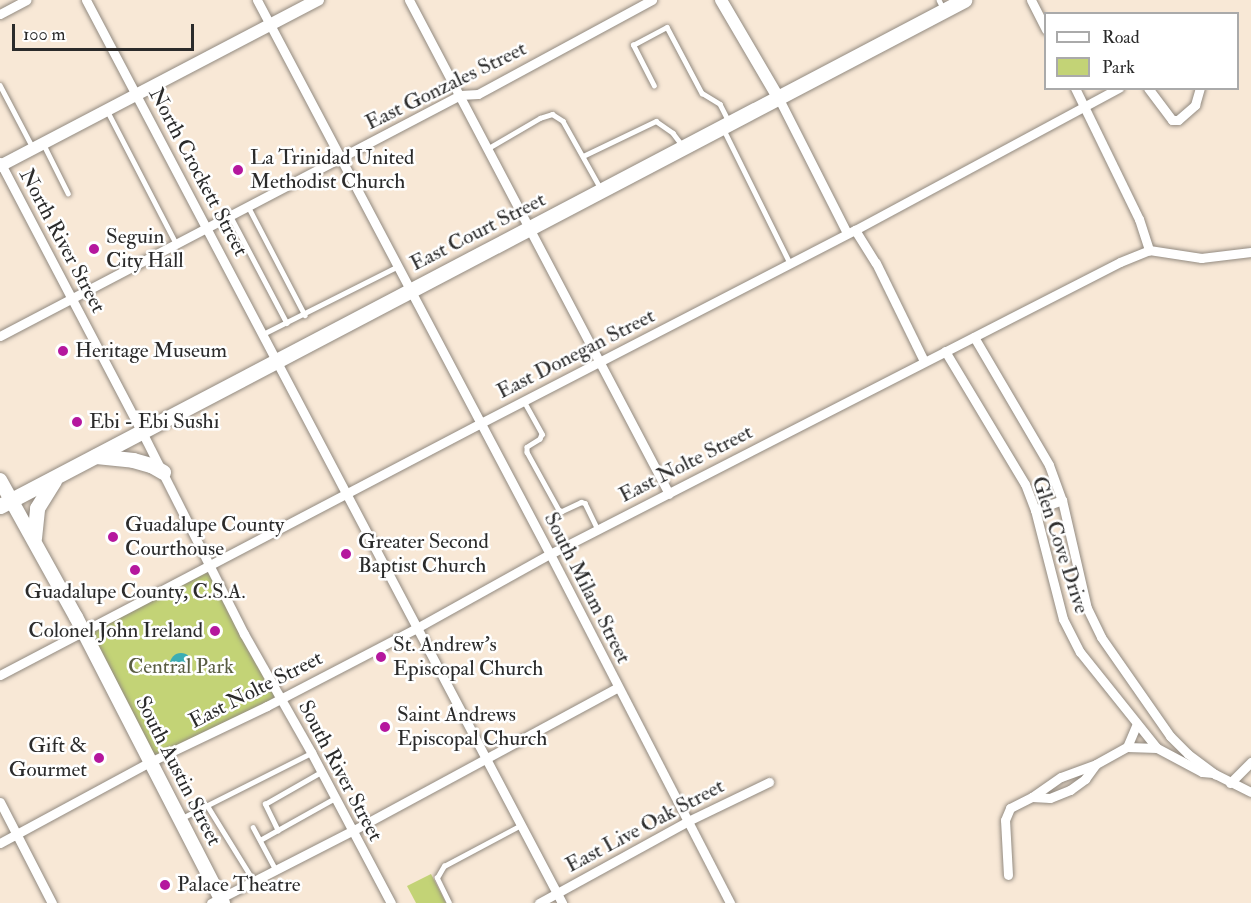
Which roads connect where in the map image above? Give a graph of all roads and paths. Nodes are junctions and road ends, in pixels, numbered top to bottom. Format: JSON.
{"nodes":[{"id":1,"x":26,"y":0,"type":"edge"},
{"id":2,"x":86,"y":0,"type":"edge"},
{"id":3,"x":257,"y":0,"type":"edge"},
{"id":4,"x":318,"y":0,"type":"edge"},
{"id":5,"x":410,"y":0,"type":"edge"},
{"id":6,"x":652,"y":0,"type":"edge"},
{"id":7,"x":721,"y":0,"type":"edge"},
{"id":8,"x":964,"y":0,"type":"edge"},
{"id":9,"x":1031,"y":0,"type":"edge"},
{"id":10,"x":942,"y":5,"type":"edge"},
{"id":11,"x":0,"y":14,"type":"edge"},
{"id":12,"x":1044,"y":25,"type":"edge"},
{"id":13,"x":270,"y":26,"type":"junction"},
{"id":14,"x":0,"y":85,"type":"edge"},
{"id":15,"x":654,"y":86,"type":"dead end"},
{"id":16,"x":1076,"y":90,"type":"edge"},
{"id":17,"x":1115,"y":90,"type":"edge"},
{"id":18,"x":1150,"y":90,"type":"edge"},
{"id":19,"x":1199,"y":90,"type":"edge"},
{"id":20,"x":137,"y":94,"type":"junction"},
{"id":21,"x":460,"y":96,"type":"junction"},
{"id":22,"x":779,"y":99,"type":"junction"},
{"id":23,"x":1084,"y":106,"type":"junction"},
{"id":24,"x":106,"y":110,"type":"junction"},
{"id":25,"x":727,"y":126,"type":"junction"},
{"id":26,"x":39,"y":146,"type":"junction"},
{"id":27,"x":487,"y":148,"type":"junction"},
{"id":28,"x":685,"y":148,"type":"junction"},
{"id":29,"x":583,"y":156,"type":"junction"},
{"id":30,"x":339,"y":159,"type":"junction"},
{"id":31,"x":0,"y":165,"type":"edge"},
{"id":32,"x":603,"y":191,"type":"junction"},
{"id":33,"x":68,"y":194,"type":"dead end"},
{"id":34,"x":248,"y":206,"type":"junction"},
{"id":35,"x":230,"y":215,"type":"junction"},
{"id":36,"x":206,"y":228,"type":"junction"},
{"id":37,"x":529,"y":230,"type":"junction"},
{"id":38,"x":851,"y":232,"type":"junction"},
{"id":39,"x":176,"y":244,"type":"junction"},
{"id":40,"x":1149,"y":250,"type":"junction"},
{"id":41,"x":1251,"y":252,"type":"edge"},
{"id":42,"x":790,"y":262,"type":"junction"},
{"id":43,"x":398,"y":266,"type":"junction"},
{"id":44,"x":411,"y":291,"type":"junction"},
{"id":45,"x":72,"y":298,"type":"junction"},
{"id":46,"x":305,"y":315,"type":"junction"},
{"id":47,"x":287,"y":323,"type":"junction"},
{"id":48,"x":263,"y":334,"type":"junction"},
{"id":49,"x":0,"y":335,"type":"edge"},
{"id":50,"x":974,"y":337,"type":"junction"},
{"id":51,"x":945,"y":351,"type":"junction"},
{"id":52,"x":278,"y":361,"type":"junction"},
{"id":53,"x":924,"y":361,"type":"junction"},
{"id":54,"x":600,"y":362,"type":"junction"},
{"id":55,"x":524,"y":401,"type":"junction"},
{"id":56,"x":481,"y":423,"type":"junction"},
{"id":57,"x":142,"y":432,"type":"junction"},
{"id":58,"x":96,"y":456,"type":"junction"},
{"id":59,"x":163,"y":472,"type":"junction"},
{"id":60,"x":56,"y":477,"type":"junction"},
{"id":61,"x":0,"y":480,"type":"edge"},
{"id":62,"x":347,"y":493,"type":"junction"},
{"id":63,"x":669,"y":494,"type":"junction"},
{"id":64,"x":1062,"y":500,"type":"junction"},
{"id":65,"x":5,"y":503,"type":"edge"},
{"id":66,"x":1035,"y":510,"type":"junction"},
{"id":67,"x":598,"y":530,"type":"junction"},
{"id":68,"x":34,"y":538,"type":"junction"},
{"id":69,"x":550,"y":554,"type":"junction"},
{"id":70,"x":209,"y":565,"type":"junction"},
{"id":71,"x":415,"y":629,"type":"junction"},
{"id":72,"x":83,"y":631,"type":"junction"},
{"id":73,"x":0,"y":675,"type":"edge"},
{"id":74,"x":618,"y":687,"type":"junction"},
{"id":75,"x":281,"y":699,"type":"junction"},
{"id":76,"x":1137,"y":724,"type":"junction"},
{"id":77,"x":1127,"y":747,"type":"junction"},
{"id":78,"x":1157,"y":748,"type":"junction"},
{"id":79,"x":311,"y":752,"type":"junction"},
{"id":80,"x":486,"y":759,"type":"junction"},
{"id":81,"x":150,"y":762,"type":"junction"},
{"id":82,"x":1251,"y":762,"type":"edge"},
{"id":83,"x":1096,"y":764,"type":"junction"},
{"id":84,"x":321,"y":772,"type":"junction"},
{"id":85,"x":1215,"y":774,"type":"junction"},
{"id":86,"x":769,"y":782,"type":"dead end"},
{"id":87,"x":1230,"y":783,"type":"junction"},
{"id":88,"x":1251,"y":792,"type":"edge"},
{"id":89,"x":1032,"y":797,"type":"junction"},
{"id":90,"x":335,"y":798,"type":"junction"},
{"id":91,"x":0,"y":802,"type":"edge"},
{"id":92,"x":207,"y":805,"type":"junction"},
{"id":93,"x":180,"y":819,"type":"junction"},
{"id":94,"x":688,"y":821,"type":"junction"},
{"id":95,"x":521,"y":825,"type":"junction"},
{"id":96,"x":253,"y":827,"type":"dead end"},
{"id":97,"x":278,"y":831,"type":"junction"},
{"id":98,"x":352,"y":831,"type":"junction"},
{"id":99,"x":16,"y":835,"type":"junction"},
{"id":100,"x":260,"y":840,"type":"junction"},
{"id":101,"x":0,"y":843,"type":"edge"},
{"id":102,"x":276,"y":870,"type":"junction"},
{"id":103,"x":1008,"y":875,"type":"dead end"},
{"id":104,"x":254,"y":881,"type":"junction"},
{"id":105,"x":557,"y":894,"type":"junction"},
{"id":106,"x":218,"y":901,"type":"edge"},
{"id":107,"x":52,"y":903,"type":"edge"},
{"id":108,"x":391,"y":903,"type":"edge"},
{"id":109,"x":449,"y":903,"type":"edge"},
{"id":110,"x":539,"y":903,"type":"edge"},
{"id":111,"x":562,"y":903,"type":"edge"},
{"id":112,"x":730,"y":903,"type":"edge"}],
"edges":[{"from":1,"to":11,"type":"street"},
{"from":2,"to":20,"type":"street","name":"North Crockett Street"},
{"from":3,"to":13,"type":"street","name":"South Milam Street"},
{"from":4,"to":13,"type":"street"},
{"from":5,"to":21,"type":"street"},
{"from":6,"to":21,"type":"street","name":"East Gonzales Street"},
{"from":7,"to":22,"type":"street"},
{"from":8,"to":10,"type":"main road","name":"East Court Street"},
{"from":9,"to":12,"type":"street"},
{"from":10,"to":22,"type":"main road","name":"East Court Street"},
{"from":13,"to":20,"type":"street"},
{"from":13,"to":30,"type":"street","name":"South Milam Street"},
{"from":14,"to":26,"type":"lane"},
{"from":15,"to":25,"type":"lane"},
{"from":16,"to":23,"type":"street"},
{"from":17,"to":23,"type":"street","name":"East Donegan Street"},
{"from":18,"to":19,"type":"street"},
{"from":20,"to":24,"type":"street"},
{"from":20,"to":36,"type":"street","name":"North Crockett Street"},
{"from":21,"to":27,"type":"street"},
{"from":21,"to":30,"type":"street","name":"East Gonzales Street"},
{"from":22,"to":25,"type":"main road","name":"East Court Street"},
{"from":22,"to":38,"type":"street"},
{"from":23,"to":38,"type":"street","name":"East Donegan Street"},
{"from":23,"to":40,"type":"street"},
{"from":24,"to":26,"type":"street"},
{"from":24,"to":39,"type":"lane"},
{"from":25,"to":28,"type":"main road","name":"East Court Street"},
{"from":25,"to":42,"type":"lane"},
{"from":26,"to":31,"type":"street"},
{"from":26,"to":33,"type":"lane"},
{"from":27,"to":29,"type":"lane"},
{"from":27,"to":37,"type":"street"},
{"from":28,"to":29,"type":"lane"},
{"from":28,"to":32,"type":"main road","name":"East Court Street"},
{"from":29,"to":32,"type":"lane"},
{"from":30,"to":34,"type":"street","name":"East Gonzales Street"},
{"from":30,"to":43,"type":"street","name":"South Milam Street"},
{"from":31,"to":45,"type":"street","name":"North River Street"},
{"from":32,"to":37,"type":"main road","name":"East Court Street"},
{"from":34,"to":35,"type":"street","name":"East Gonzales Street"},
{"from":34,"to":46,"type":"lane"},
{"from":35,"to":36,"type":"street","name":"East Gonzales Street"},
{"from":35,"to":47,"type":"lane"},
{"from":36,"to":39,"type":"street","name":"East Gonzales Street"},
{"from":36,"to":48,"type":"street","name":"North Crockett Street"},
{"from":37,"to":44,"type":"main road","name":"East Court Street"},
{"from":37,"to":54,"type":"street"},
{"from":38,"to":42,"type":"street","name":"East Donegan Street"},
{"from":38,"to":53,"type":"street"},
{"from":39,"to":45,"type":"street","name":"East Gonzales Street"},
{"from":40,"to":41,"type":"street"},
{"from":40,"to":50,"type":"street","name":"East Nolte Street"},
{"from":42,"to":54,"type":"street","name":"East Donegan Street"},
{"from":43,"to":44,"type":"street","name":"South Milam Street"},
{"from":43,"to":46,"type":"lane"},
{"from":44,"to":52,"type":"main road","name":"East Court Street"},
{"from":44,"to":56,"type":"street","name":"South Milam Street"},
{"from":45,"to":49,"type":"street","name":"East Gonzales Street"},
{"from":45,"to":57,"type":"street","name":"North River Street"},
{"from":46,"to":47,"type":"lane"},
{"from":47,"to":48,"type":"lane"},
{"from":48,"to":52,"type":"street","name":"North Crockett Street"},
{"from":50,"to":51,"type":"street","name":"East Nolte Street"},
{"from":50,"to":64,"type":"street","name":"Glen Cove Drive"},
{"from":51,"to":53,"type":"street","name":"East Nolte Street"},
{"from":51,"to":66,"type":"street","name":"Glen Cove Drive"},
{"from":52,"to":57,"type":"main road","name":"East Court Street"},
{"from":52,"to":62,"type":"street","name":"North Crockett Street"},
{"from":53,"to":63,"type":"street","name":"East Nolte Street"},
{"from":54,"to":55,"type":"street","name":"East Donegan Street"},
{"from":54,"to":63,"type":"street"},
{"from":55,"to":56,"type":"street","name":"East Donegan Street"},
{"from":55,"to":67,"type":"lane"},
{"from":56,"to":62,"type":"street","name":"East Donegan Street"},
{"from":56,"to":69,"type":"street","name":"South Milam Street"},
{"from":57,"to":58,"type":"main road","name":"East Court Street"},
{"from":57,"to":59,"type":"street","name":"South River Street"},
{"from":58,"to":59,"type":"main road"},
{"from":58,"to":60,"type":"main road","name":"East Court Street"},
{"from":59,"to":70,"type":"street","name":"South River Street"},
{"from":60,"to":65,"type":"main road","name":"East Court Street"},
{"from":60,"to":68,"type":"main road"},
{"from":61,"to":65,"type":"main road","name":"South Austin Street"},
{"from":62,"to":70,"type":"street","name":"East Donegan Street"},
{"from":62,"to":71,"type":"street","name":"North Crockett Street"},
{"from":63,"to":67,"type":"street","name":"East Nolte Street"},
{"from":64,"to":66,"type":"street"},
{"from":64,"to":85,"type":"street","name":"Glen Cove Drive"},
{"from":65,"to":68,"type":"main road","name":"South Austin Street"},
{"from":66,"to":76,"type":"street","name":"Glen Cove Drive"},
{"from":67,"to":69,"type":"street","name":"East Nolte Street"},
{"from":68,"to":72,"type":"main road","name":"South Austin Street"},
{"from":69,"to":71,"type":"street","name":"East Nolte Street"},
{"from":69,"to":74,"type":"street","name":"South Milam Street"},
{"from":70,"to":72,"type":"street","name":"East Donegan Street"},
{"from":70,"to":75,"type":"street","name":"South River Street"},
{"from":71,"to":75,"type":"street","name":"East Nolte Street"},
{"from":71,"to":80,"type":"street","name":"North Crockett Street"},
{"from":72,"to":73,"type":"street","name":"East Donegan Street"},
{"from":72,"to":81,"type":"main road","name":"South Austin Street"},
{"from":74,"to":80,"type":"street"},
{"from":74,"to":94,"type":"street","name":"South Milam Street"},
{"from":75,"to":79,"type":"street","name":"South River Street"},
{"from":75,"to":81,"type":"street","name":"East Nolte Street"},
{"from":76,"to":77,"type":"street"},
{"from":76,"to":78,"type":"street","name":"Glen Cove Drive"},
{"from":77,"to":78,"type":"street"},
{"from":77,"to":83,"type":"street"},
{"from":78,"to":85,"type":"street","name":"Glen Cove Drive"},
{"from":79,"to":84,"type":"street","name":"South River Street"},
{"from":79,"to":92,"type":"lane"},
{"from":80,"to":95,"type":"street","name":"North Crockett Street"},
{"from":80,"to":98,"type":"street"},
{"from":81,"to":93,"type":"main road","name":"South Austin Street"},
{"from":81,"to":99,"type":"street","name":"East Nolte Street"},
{"from":82,"to":87,"type":"street"},
{"from":83,"to":89,"type":"street"},
{"from":83,"to":89,"type":"street"},
{"from":84,"to":90,"type":"street","name":"South River Street"},
{"from":84,"to":97,"type":"lane"},
{"from":85,"to":87,"type":"street","name":"Glen Cove Drive"},
{"from":86,"to":94,"type":"street","name":"East Live Oak Street"},
{"from":87,"to":88,"type":"street","name":"Glen Cove Drive"},
{"from":89,"to":103,"type":"street"},
{"from":90,"to":97,"type":"lane"},
{"from":90,"to":98,"type":"street","name":"South River Street"},
{"from":91,"to":99,"type":"street"},
{"from":92,"to":93,"type":"lane"},
{"from":92,"to":104,"type":"lane"},
{"from":93,"to":106,"type":"main road","name":"South Austin Street"},
{"from":94,"to":105,"type":"street","name":"East Live Oak Street"},
{"from":94,"to":112,"type":"street","name":"South Milam Street"},
{"from":95,"to":105,"type":"street","name":"North Crockett Street"},
{"from":95,"to":109,"type":"lane"},
{"from":96,"to":100,"type":"lane"},
{"from":97,"to":100,"type":"lane"},
{"from":98,"to":102,"type":"street"},
{"from":98,"to":108,"type":"street","name":"South River Street"},
{"from":99,"to":101,"type":"street","name":"East Nolte Street"},
{"from":99,"to":107,"type":"street"},
{"from":100,"to":102,"type":"lane"},
{"from":102,"to":104,"type":"street"},
{"from":104,"to":106,"type":"street"},
{"from":105,"to":110,"type":"street","name":"East Live Oak Street"},
{"from":105,"to":111,"type":"street","name":"North Crockett Street"}]}
